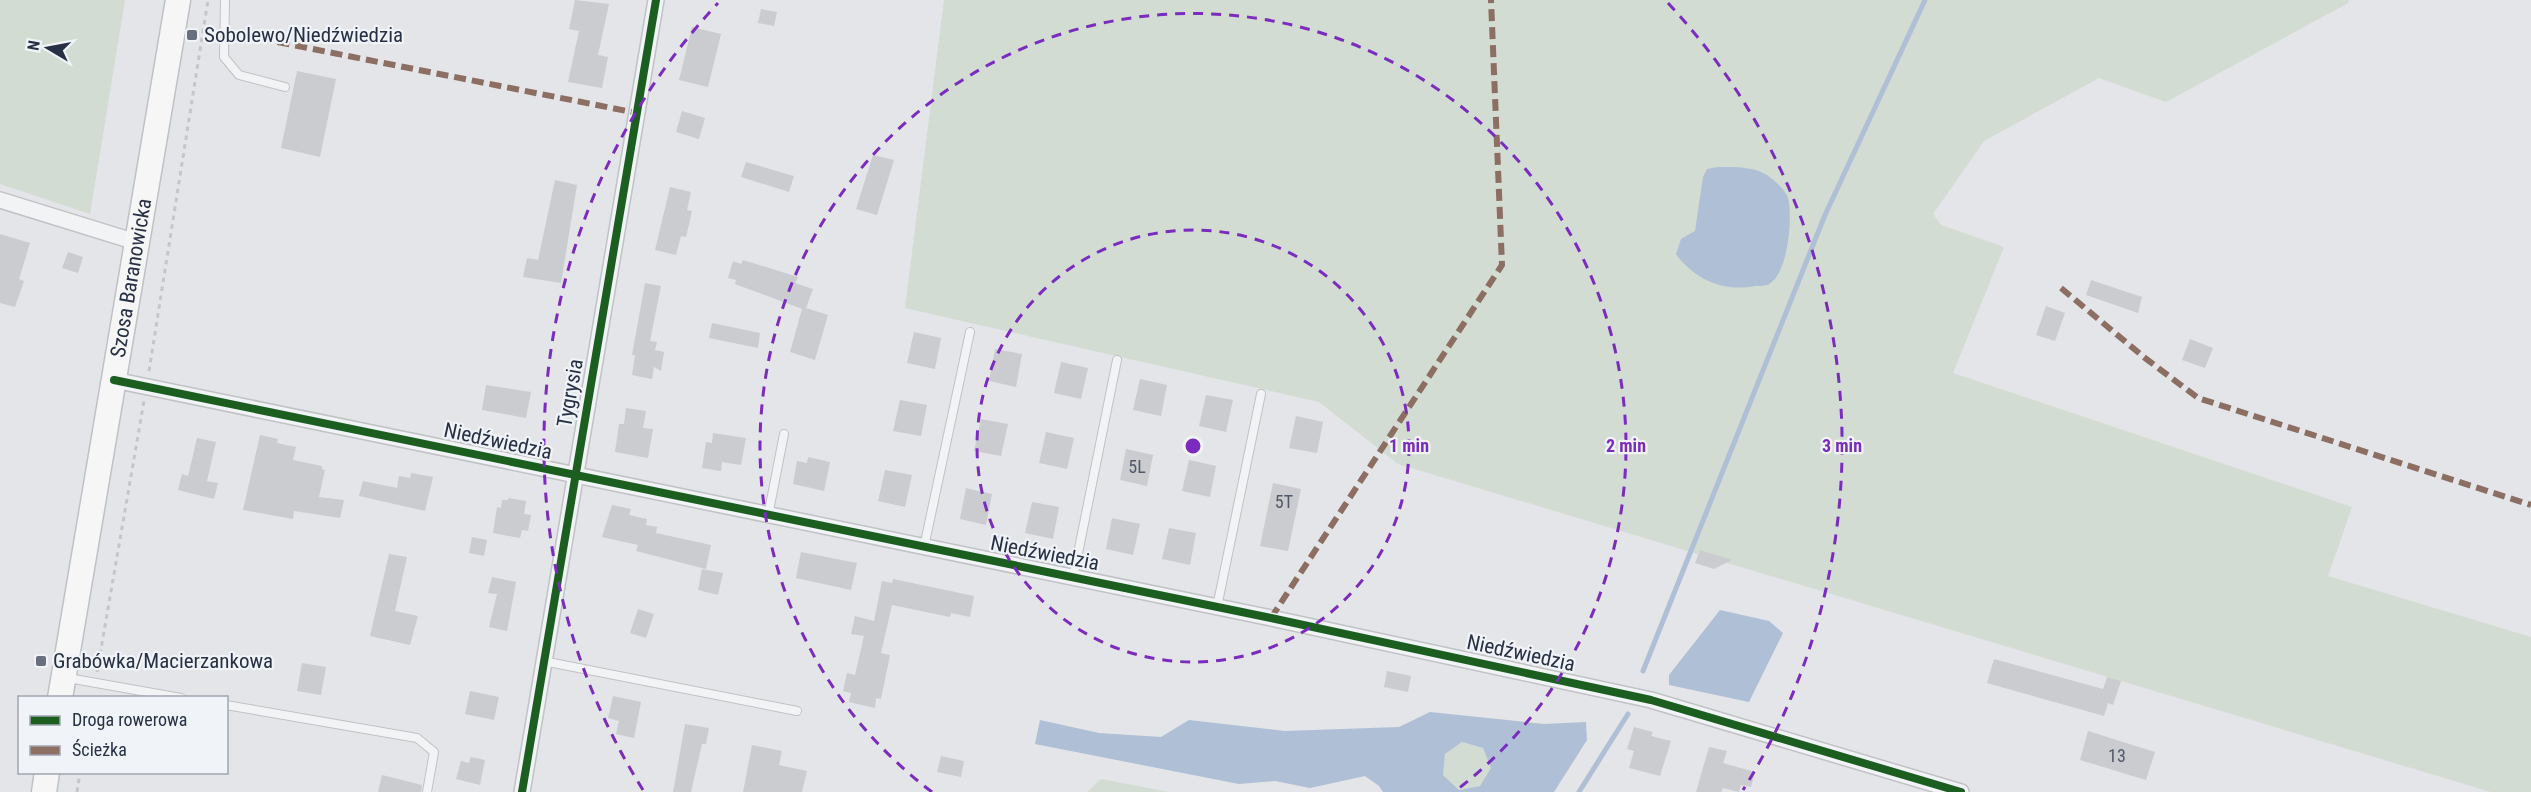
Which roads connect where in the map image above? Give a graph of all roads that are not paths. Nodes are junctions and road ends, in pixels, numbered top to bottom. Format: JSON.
{"nodes":[{"id":1,"x":178,"y":0,"type":"edge"},
{"id":2,"x":225,"y":0,"type":"edge"},
{"id":3,"x":656,"y":0,"type":"edge"},
{"id":4,"x":285,"y":87,"type":"dead end"},
{"id":5,"x":0,"y":200,"type":"edge"},
{"id":6,"x":136,"y":242,"type":"junction"},
{"id":7,"x":970,"y":332,"type":"dead end"},
{"id":8,"x":1117,"y":360,"type":"dead end"},
{"id":9,"x":114,"y":380,"type":"junction"},
{"id":10,"x":1261,"y":394,"type":"dead end"},
{"id":11,"x":784,"y":434,"type":"dead end"},
{"id":12,"x":574,"y":475,"type":"junction"},
{"id":13,"x":768,"y":516,"type":"junction"},
{"id":14,"x":924,"y":547,"type":"junction"},
{"id":15,"x":1073,"y":578,"type":"junction"},
{"id":16,"x":1217,"y":607,"type":"junction"},
{"id":17,"x":543,"y":661,"type":"junction"},
{"id":18,"x":62,"y":687,"type":"edge"},
{"id":19,"x":170,"y":696,"type":"edge"},
{"id":20,"x":228,"y":705,"type":"edge"},
{"id":21,"x":797,"y":711,"type":"dead end"},
{"id":22,"x":47,"y":774,"type":"edge"},
{"id":23,"x":44,"y":792,"type":"edge"},
{"id":24,"x":427,"y":792,"type":"edge"},
{"id":25,"x":522,"y":792,"type":"edge"},
{"id":26,"x":1961,"y":792,"type":"edge"}],
"edges":[{"from":1,"to":6,"type":"main road","name":"Szosa Baranowicka"},
{"from":2,"to":4,"type":"lane"},
{"from":3,"to":12,"type":"street","name":"Tygrysia"},
{"from":5,"to":6,"type":"street"},
{"from":6,"to":9,"type":"main road","name":"Szosa Baranowicka"},
{"from":7,"to":14,"type":"lane"},
{"from":8,"to":15,"type":"lane"},
{"from":9,"to":12,"type":"street","name":"Niedźwiedzia"},
{"from":9,"to":18,"type":"main road","name":"Szosa Baranowicka"},
{"from":10,"to":16,"type":"lane"},
{"from":11,"to":13,"type":"lane"},
{"from":12,"to":13,"type":"street","name":"Niedźwiedzia"},
{"from":12,"to":17,"type":"street","name":"Tygrysia"},
{"from":13,"to":14,"type":"street","name":"Niedźwiedzia"},
{"from":14,"to":15,"type":"street","name":"Niedźwiedzia"},
{"from":15,"to":16,"type":"street","name":"Niedźwiedzia"},
{"from":16,"to":26,"type":"street","name":"Niedźwiedzia"},
{"from":17,"to":21,"type":"lane"},
{"from":17,"to":25,"type":"street","name":"Tygrysia"},
{"from":18,"to":19,"type":"lane"},
{"from":20,"to":24,"type":"lane"},
{"from":22,"to":23,"type":"main road"}]}
